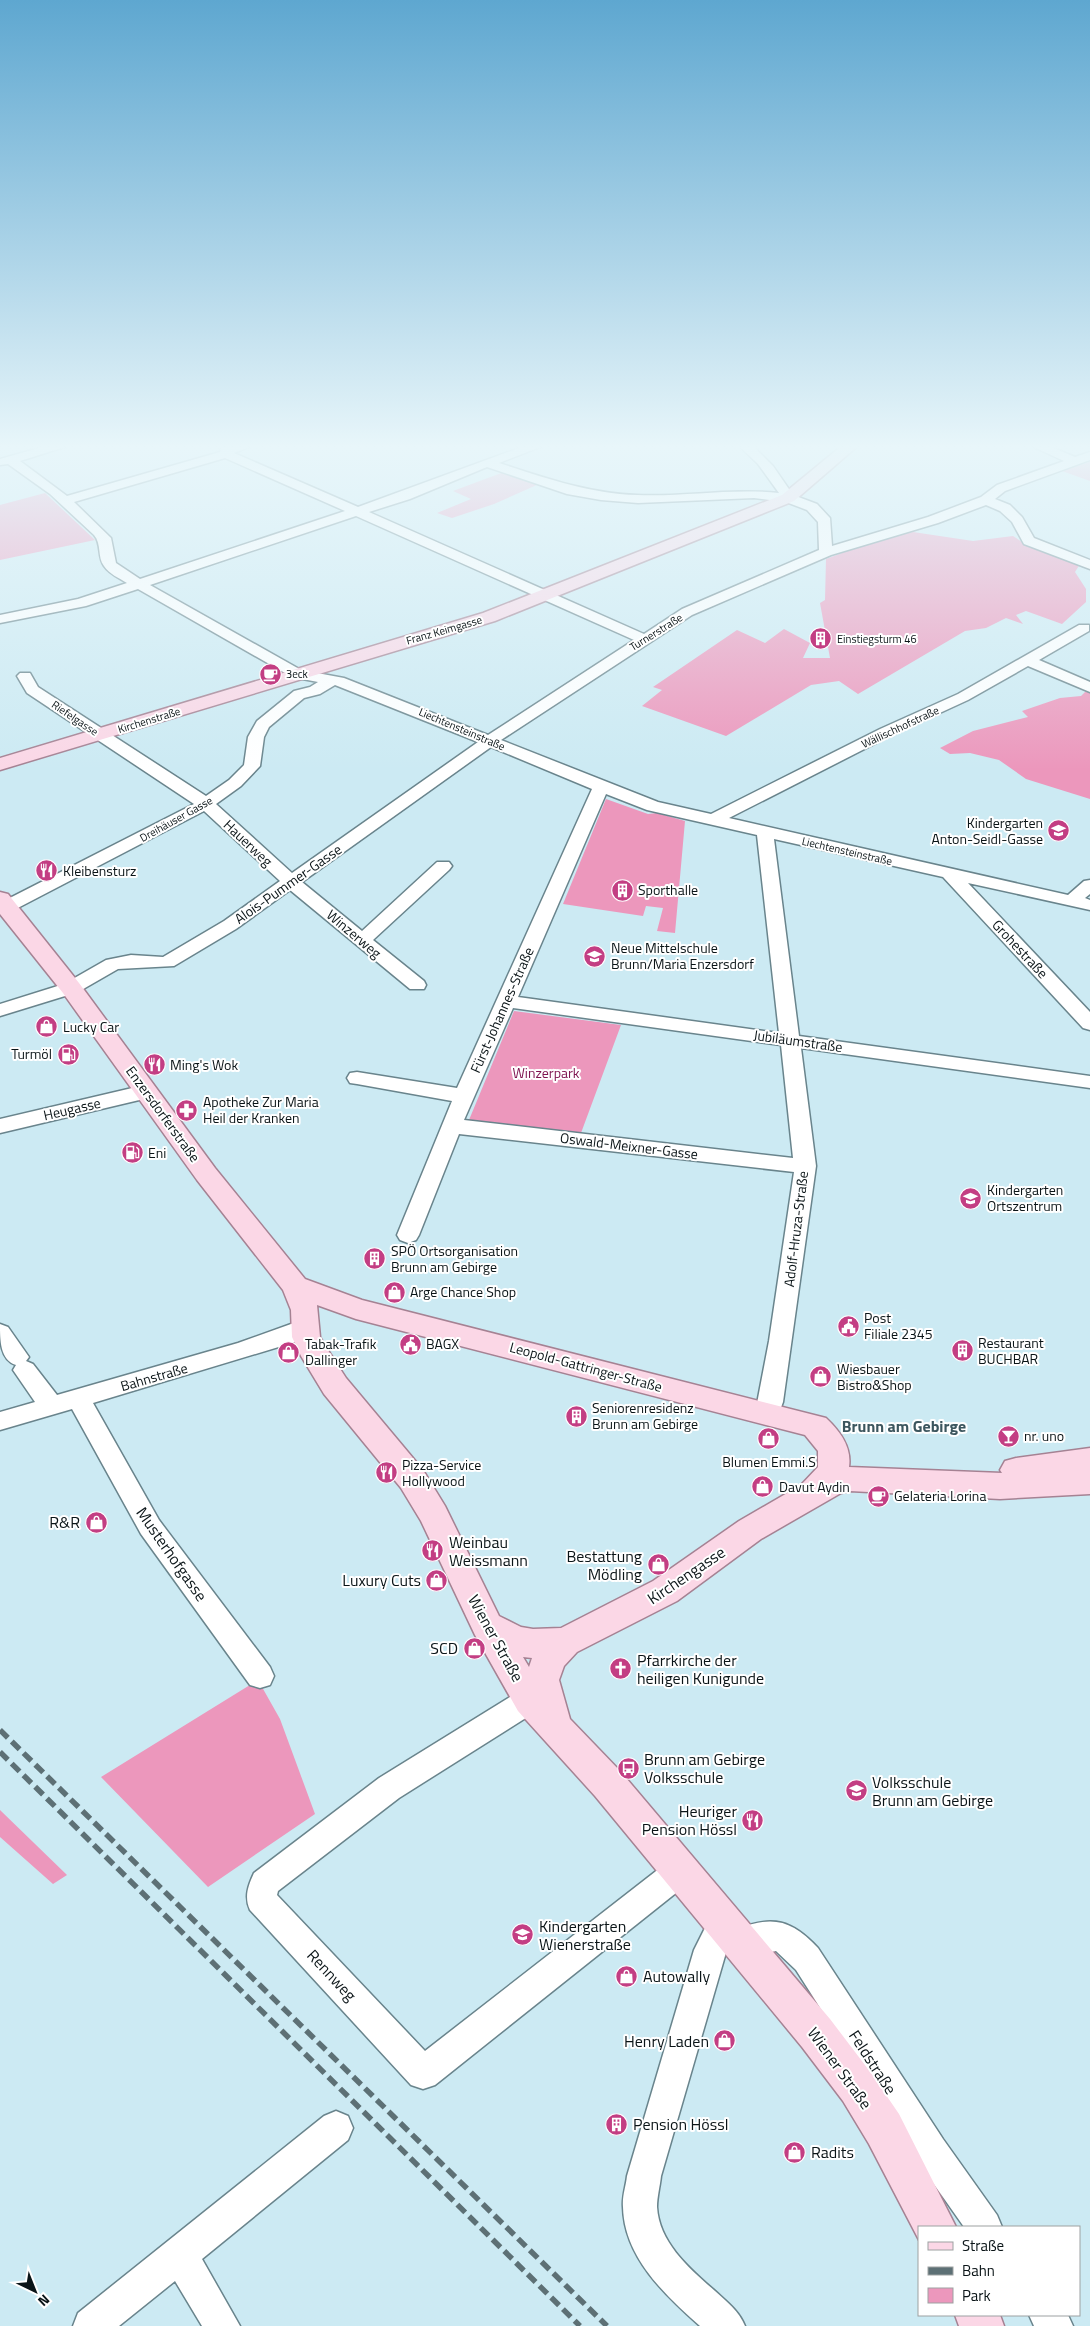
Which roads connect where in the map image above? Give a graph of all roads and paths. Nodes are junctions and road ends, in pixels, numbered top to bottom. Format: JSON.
{"nodes":[{"id":1,"x":108,"y":553,"type":"edge"},
{"id":2,"x":231,"y":553,"type":"edge"},
{"id":3,"x":448,"y":553,"type":"edge"},
{"id":4,"x":650,"y":553,"type":"edge"},
{"id":5,"x":825,"y":553,"type":"edge"},
{"id":6,"x":1056,"y":553,"type":"edge"},
{"id":7,"x":1090,"y":565,"type":"edge"},
{"id":8,"x":137,"y":584,"type":"junction"},
{"id":9,"x":546,"y":594,"type":"junction"},
{"id":10,"x":0,"y":619,"type":"edge"},
{"id":11,"x":1084,"y":628,"type":"dead end"},
{"id":12,"x":644,"y":638,"type":"junction"},
{"id":13,"x":1028,"y":661,"type":"junction"},
{"id":14,"x":297,"y":674,"type":"junction"},
{"id":15,"x":25,"y":676,"type":"dead end"},
{"id":16,"x":332,"y":680,"type":"junction"},
{"id":17,"x":1090,"y":687,"type":"edge"},
{"id":18,"x":100,"y":735,"type":"junction"},
{"id":19,"x":489,"y":741,"type":"junction"},
{"id":20,"x":0,"y":764,"type":"edge"},
{"id":21,"x":601,"y":787,"type":"junction"},
{"id":22,"x":206,"y":804,"type":"junction"},
{"id":23,"x":712,"y":820,"type":"junction"},
{"id":24,"x":765,"y":833,"type":"junction"},
{"id":25,"x":443,"y":866,"type":"dead end"},
{"id":26,"x":950,"y":874,"type":"junction"},
{"id":27,"x":291,"y":882,"type":"junction"},
{"id":28,"x":1090,"y":885,"type":"edge"},
{"id":29,"x":1071,"y":901,"type":"junction"},
{"id":30,"x":3,"y":903,"type":"edge"},
{"id":31,"x":1090,"y":905,"type":"edge"},
{"id":32,"x":361,"y":941,"type":"junction"},
{"id":33,"x":417,"y":985,"type":"dead end"},
{"id":34,"x":71,"y":988,"type":"junction"},
{"id":35,"x":506,"y":1002,"type":"junction"},
{"id":36,"x":0,"y":1010,"type":"edge"},
{"id":37,"x":1090,"y":1024,"type":"edge"},
{"id":38,"x":791,"y":1039,"type":"junction"},
{"id":39,"x":357,"y":1078,"type":"dead end"},
{"id":40,"x":1090,"y":1082,"type":"edge"},
{"id":41,"x":145,"y":1092,"type":"junction"},
{"id":42,"x":464,"y":1096,"type":"junction"},
{"id":43,"x":0,"y":1126,"type":"edge"},
{"id":44,"x":452,"y":1126,"type":"junction"},
{"id":45,"x":805,"y":1166,"type":"junction"},
{"id":46,"x":408,"y":1235,"type":"dead end"},
{"id":47,"x":295,"y":1286,"type":"junction"},
{"id":48,"x":356,"y":1309,"type":"junction"},
{"id":49,"x":305,"y":1328,"type":"junction"},
{"id":50,"x":0,"y":1332,"type":"edge"},
{"id":51,"x":78,"y":1399,"type":"junction"},
{"id":52,"x":52,"y":1407,"type":"junction"},
{"id":53,"x":767,"y":1414,"type":"junction"},
{"id":54,"x":0,"y":1421,"type":"edge"},
{"id":55,"x":836,"y":1457,"type":"junction"},
{"id":56,"x":1090,"y":1460,"type":"edge"},
{"id":57,"x":1090,"y":1482,"type":"edge"},
{"id":58,"x":802,"y":1500,"type":"junction"},
{"id":59,"x":487,"y":1625,"type":"junction"},
{"id":60,"x":565,"y":1642,"type":"junction"},
{"id":61,"x":260,"y":1676,"type":"dead end"},
{"id":62,"x":537,"y":1695,"type":"junction"},
{"id":63,"x":680,"y":1871,"type":"junction"},
{"id":64,"x":732,"y":1933,"type":"junction"},
{"id":65,"x":336,"y":2128,"type":"dead end"},
{"id":66,"x":934,"y":2226,"type":"edge"},
{"id":67,"x":984,"y":2226,"type":"edge"},
{"id":68,"x":179,"y":2254,"type":"junction"},
{"id":69,"x":91,"y":2326,"type":"edge"},
{"id":70,"x":222,"y":2326,"type":"edge"},
{"id":71,"x":726,"y":2326,"type":"edge"}],
"edges":[{"from":1,"to":8,"type":"street","name":"Liechtensteinstraße"},
{"from":2,"to":8,"type":"street"},
{"from":3,"to":9,"type":"street"},
{"from":4,"to":9,"type":"main road","name":"Franz Keimgasse"},
{"from":5,"to":12,"type":"street","name":"Turnerstraße"},
{"from":6,"to":7,"type":"street"},
{"from":8,"to":10,"type":"street"},
{"from":8,"to":14,"type":"street","name":"Liechtensteinstraße"},
{"from":9,"to":12,"type":"street"},
{"from":9,"to":14,"type":"main road","name":"Franz Keimgasse"},
{"from":11,"to":13,"type":"street","name":"Wällischhofstraße"},
{"from":12,"to":19,"type":"street","name":"Turnerstraße"},
{"from":13,"to":17,"type":"street"},
{"from":13,"to":23,"type":"street","name":"Wällischhofstraße"},
{"from":14,"to":16,"type":"street","name":"Liechtensteinstraße"},
{"from":14,"to":18,"type":"main road","name":"Kirchenstraße"},
{"from":15,"to":18,"type":"street","name":"Riefelgasse"},
{"from":16,"to":19,"type":"street","name":"Liechtensteinstraße"},
{"from":16,"to":22,"type":"street","name":"Dreihäuser Gasse"},
{"from":18,"to":20,"type":"main road","name":"Kirchenstraße"},
{"from":18,"to":22,"type":"street","name":"Riefelgasse"},
{"from":19,"to":21,"type":"street","name":"Liechtensteinstraße"},
{"from":19,"to":27,"type":"street","name":"Alois-Pummer-Gasse"},
{"from":21,"to":23,"type":"street","name":"Liechtensteinstraße"},
{"from":21,"to":35,"type":"street","name":"Fürst-Johannes-Straße"},
{"from":22,"to":27,"type":"street","name":"Hauerweg"},
{"from":22,"to":30,"type":"street","name":"Dreihäuser Gasse"},
{"from":23,"to":24,"type":"street","name":"Liechtensteinstraße"},
{"from":24,"to":26,"type":"street","name":"Liechtensteinstraße"},
{"from":24,"to":38,"type":"street","name":"Adolf-Hruza-Straße"},
{"from":25,"to":32,"type":"street"},
{"from":26,"to":29,"type":"street","name":"Liechtensteinstraße"},
{"from":26,"to":37,"type":"street","name":"Grohestraße"},
{"from":27,"to":32,"type":"street","name":"Winzerweg"},
{"from":27,"to":34,"type":"street","name":"Alois-Pummer-Gasse"},
{"from":28,"to":29,"type":"street"},
{"from":29,"to":31,"type":"street","name":"Liechtensteinstraße"},
{"from":30,"to":34,"type":"main road","name":"Enzersdorferstraße"},
{"from":32,"to":33,"type":"street","name":"Winzerweg"},
{"from":34,"to":36,"type":"street","name":"Alois-Pummer-Gasse"},
{"from":34,"to":41,"type":"main road","name":"Enzersdorferstraße"},
{"from":35,"to":38,"type":"street","name":"Jubiläumstraße"},
{"from":35,"to":42,"type":"street","name":"Fürst-Johannes-Straße"},
{"from":38,"to":40,"type":"street","name":"Jubiläumstraße"},
{"from":38,"to":45,"type":"street","name":"Adolf-Hruza-Straße"},
{"from":39,"to":42,"type":"street"},
{"from":41,"to":43,"type":"street","name":"Heugasse"},
{"from":41,"to":47,"type":"main road","name":"Enzersdorferstraße"},
{"from":42,"to":44,"type":"street","name":"Fürst-Johannes-Straße"},
{"from":44,"to":45,"type":"street","name":"Oswald-Meixner-Gasse"},
{"from":44,"to":46,"type":"street","name":"Fürst-Johannes-Straße"},
{"from":45,"to":53,"type":"street","name":"Adolf-Hruza-Straße"},
{"from":47,"to":48,"type":"main road","name":"Leopold-Gattringer-Straße"},
{"from":47,"to":49,"type":"main road","name":"Enzersdorferstraße"},
{"from":48,"to":49,"type":"main road","name":"Leopold-Gattringer-Straße"},
{"from":48,"to":53,"type":"main road","name":"Leopold-Gattringer-Straße"},
{"from":49,"to":51,"type":"street","name":"Bahnstraße"},
{"from":49,"to":59,"type":"main road","name":"Wiener Straße"},
{"from":50,"to":52,"type":"street"},
{"from":51,"to":52,"type":"street","name":"Bahnstraße"},
{"from":51,"to":61,"type":"street","name":"Musterhofgasse"},
{"from":52,"to":54,"type":"street","name":"Bahnstraße"},
{"from":53,"to":55,"type":"main road","name":"Leopold-Gattringer-Straße"},
{"from":55,"to":56,"type":"main road"},
{"from":55,"to":58,"type":"main road"},
{"from":57,"to":58,"type":"main road"},
{"from":58,"to":60,"type":"main road","name":"Kirchengasse"},
{"from":59,"to":60,"type":"main road","name":"Kirchengasse"},
{"from":59,"to":62,"type":"main road","name":"Wiener Straße"},
{"from":60,"to":62,"type":"main road","name":"Kirchengasse"},
{"from":62,"to":63,"type":"main road","name":"Wiener Straße"},
{"from":62,"to":63,"type":"street","name":"Rennweg"},
{"from":63,"to":64,"type":"main road","name":"Wiener Straße"},
{"from":64,"to":66,"type":"main road","name":"Wiener Straße"},
{"from":64,"to":67,"type":"street","name":"Feldstraße"},
{"from":64,"to":71,"type":"street"},
{"from":65,"to":68,"type":"street"},
{"from":68,"to":69,"type":"street"},
{"from":68,"to":70,"type":"street"}]}
